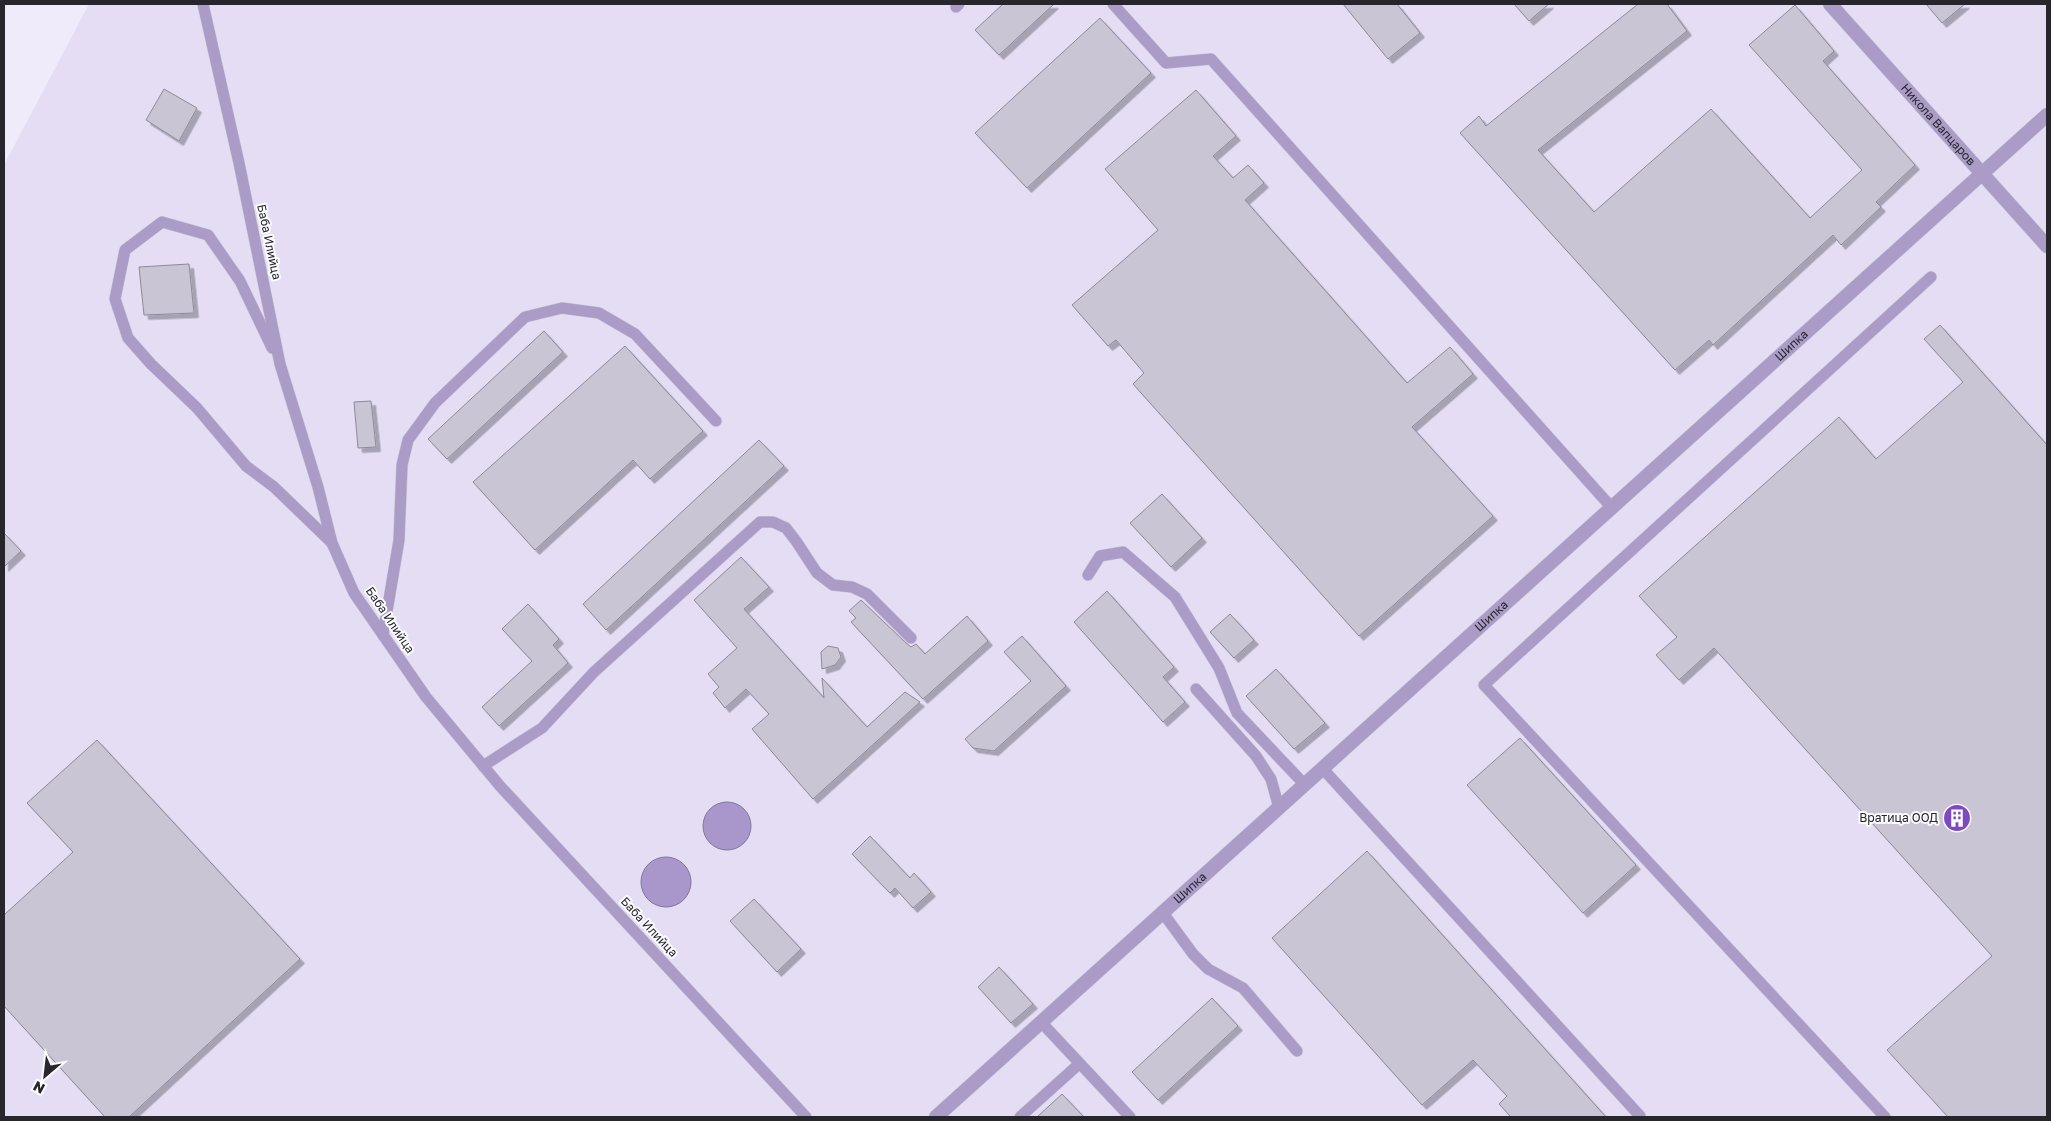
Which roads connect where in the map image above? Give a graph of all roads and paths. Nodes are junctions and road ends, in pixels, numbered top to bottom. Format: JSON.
{"nodes":[{"id":1,"x":203,"y":4,"type":"edge"},
{"id":2,"x":1113,"y":4,"type":"edge"},
{"id":3,"x":1830,"y":4,"type":"edge"},
{"id":4,"x":2047,"y":115,"type":"edge"},
{"id":5,"x":1983,"y":174,"type":"junction"},
{"id":6,"x":2047,"y":246,"type":"edge"},
{"id":7,"x":1931,"y":277,"type":"dead end"},
{"id":8,"x":280,"y":364,"type":"junction"},
{"id":9,"x":716,"y":421,"type":"dead end"},
{"id":10,"x":1612,"y":508,"type":"junction"},
{"id":11,"x":332,"y":542,"type":"junction"},
{"id":12,"x":1088,"y":575,"type":"dead end"},
{"id":13,"x":383,"y":635,"type":"junction"},
{"id":14,"x":911,"y":638,"type":"dead end"},
{"id":15,"x":1196,"y":690,"type":"dead end"},
{"id":16,"x":483,"y":766,"type":"junction"},
{"id":17,"x":1323,"y":770,"type":"junction"},
{"id":18,"x":1305,"y":785,"type":"junction"},
{"id":19,"x":1279,"y":808,"type":"junction"},
{"id":20,"x":1163,"y":913,"type":"junction"},
{"id":21,"x":1041,"y":1022,"type":"junction"},
{"id":22,"x":1297,"y":1051,"type":"dead end"},
{"id":23,"x":1079,"y":1064,"type":"junction"},
{"id":24,"x":1640,"y":1116,"type":"edge"},
{"id":25,"x":806,"y":1117,"type":"edge"},
{"id":26,"x":936,"y":1117,"type":"edge"},
{"id":27,"x":1020,"y":1117,"type":"edge"},
{"id":28,"x":1130,"y":1117,"type":"edge"},
{"id":29,"x":1885,"y":1117,"type":"edge"}],
"edges":[{"from":1,"to":8,"type":"lane","name":"Баба Илийца"},
{"from":2,"to":10,"type":"lane"},
{"from":3,"to":5,"type":"street","name":"Никола Вапцаров"},
{"from":4,"to":5,"type":"street","name":"Шипка"},
{"from":5,"to":6,"type":"street","name":"Никола Вапцаров"},
{"from":5,"to":10,"type":"street","name":"Шипка"},
{"from":7,"to":29,"type":"lane"},
{"from":8,"to":11,"type":"lane","name":"Баба Илийца"},
{"from":8,"to":11,"type":"lane"},
{"from":9,"to":13,"type":"lane"},
{"from":10,"to":17,"type":"street","name":"Шипка"},
{"from":11,"to":13,"type":"lane","name":"Баба Илийца"},
{"from":12,"to":18,"type":"lane"},
{"from":13,"to":16,"type":"lane","name":"Баба Илийца"},
{"from":14,"to":16,"type":"lane"},
{"from":15,"to":19,"type":"lane"},
{"from":16,"to":25,"type":"lane","name":"Баба Илийца"},
{"from":17,"to":18,"type":"street","name":"Шипка"},
{"from":17,"to":24,"type":"lane"},
{"from":18,"to":19,"type":"street","name":"Шипка"},
{"from":19,"to":20,"type":"street","name":"Шипка"},
{"from":20,"to":21,"type":"street","name":"Шипка"},
{"from":20,"to":22,"type":"lane"},
{"from":21,"to":23,"type":"lane"},
{"from":21,"to":26,"type":"street","name":"Шипка"},
{"from":23,"to":27,"type":"lane"},
{"from":23,"to":28,"type":"lane"}]}
